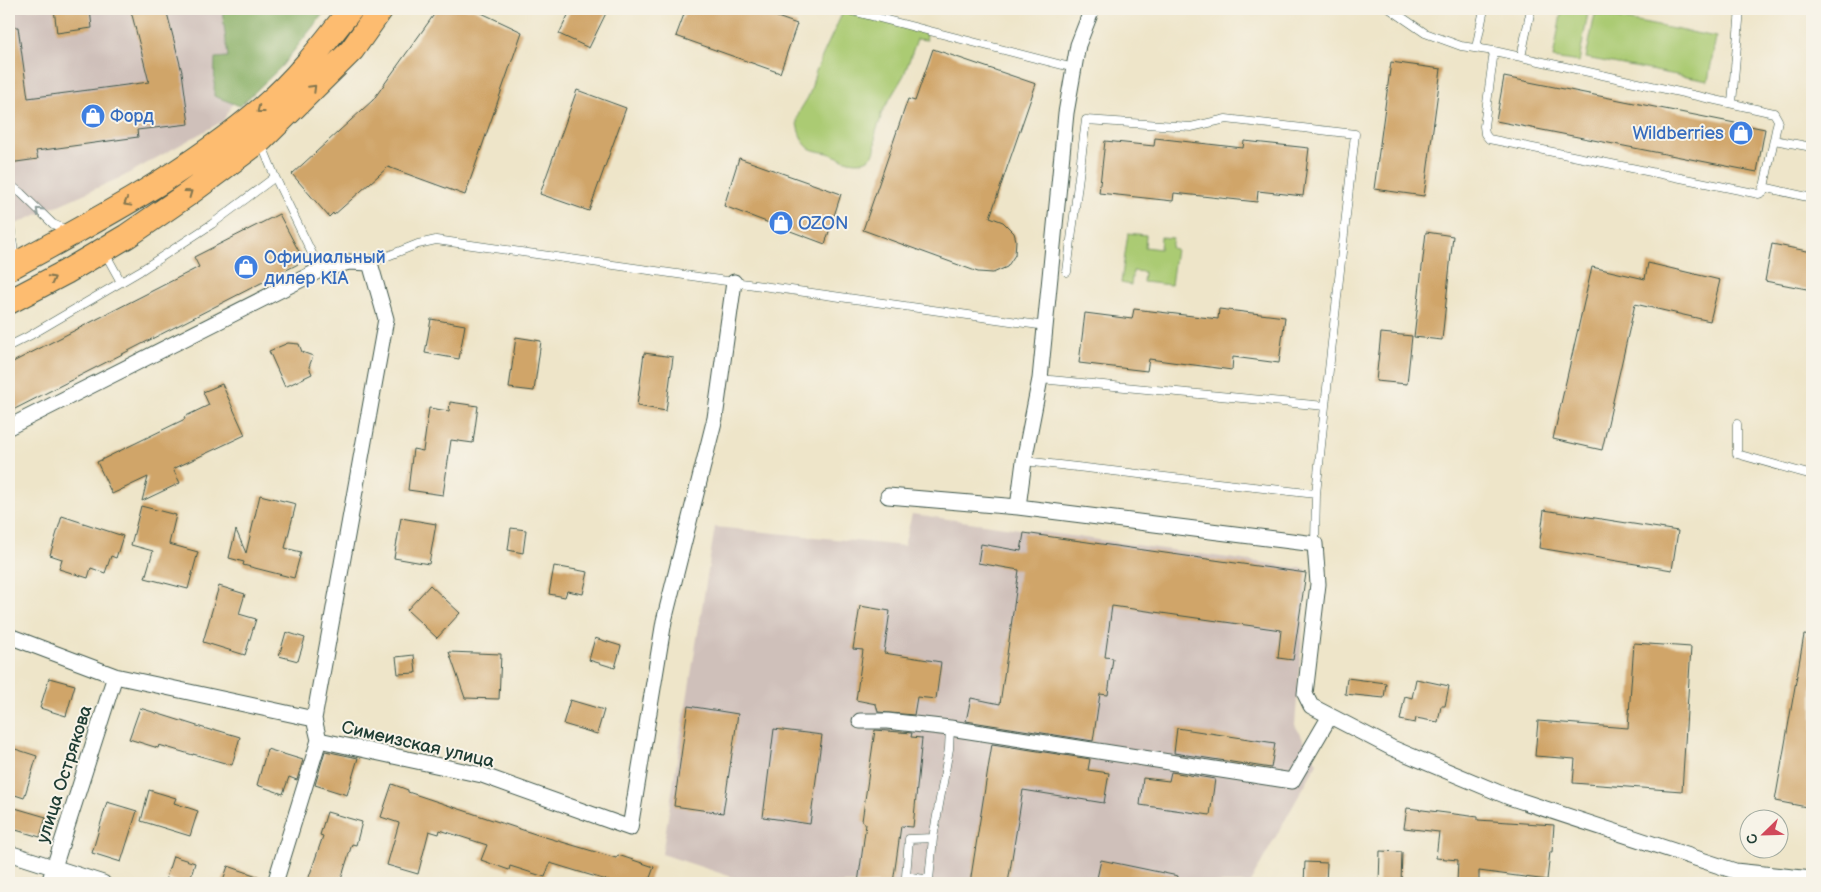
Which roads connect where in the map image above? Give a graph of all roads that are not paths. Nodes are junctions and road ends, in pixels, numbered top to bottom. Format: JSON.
{"nodes":[{"id":1,"x":350,"y":9,"type":"edge"},
{"id":2,"x":381,"y":9,"type":"edge"},
{"id":3,"x":844,"y":9,"type":"edge"},
{"id":4,"x":1092,"y":9,"type":"edge"},
{"id":5,"x":1390,"y":9,"type":"edge"},
{"id":6,"x":1484,"y":9,"type":"edge"},
{"id":7,"x":1531,"y":9,"type":"edge"},
{"id":8,"x":1740,"y":9,"type":"edge"},
{"id":9,"x":1476,"y":48,"type":"junction"},
{"id":10,"x":1494,"y":51,"type":"junction"},
{"id":11,"x":1521,"y":57,"type":"junction"},
{"id":12,"x":1074,"y":68,"type":"junction"},
{"id":13,"x":1732,"y":103,"type":"junction"},
{"id":14,"x":260,"y":140,"type":"junction"},
{"id":15,"x":1774,"y":140,"type":"junction"},
{"id":16,"x":1812,"y":147,"type":"edge"},
{"id":17,"x":275,"y":177,"type":"junction"},
{"id":18,"x":9,"y":184,"type":"edge"},
{"id":19,"x":1764,"y":187,"type":"junction"},
{"id":20,"x":1812,"y":198,"type":"edge"},
{"id":21,"x":9,"y":216,"type":"edge"},
{"id":22,"x":73,"y":233,"type":"junction"},
{"id":23,"x":103,"y":250,"type":"junction"},
{"id":24,"x":370,"y":263,"type":"junction"},
{"id":25,"x":12,"y":266,"type":"edge"},
{"id":26,"x":320,"y":270,"type":"junction"},
{"id":27,"x":1067,"y":272,"type":"dead end"},
{"id":28,"x":121,"y":282,"type":"junction"},
{"id":29,"x":734,"y":282,"type":"junction"},
{"id":30,"x":9,"y":302,"type":"edge"},
{"id":31,"x":1046,"y":326,"type":"junction"},
{"id":32,"x":9,"y":346,"type":"edge"},
{"id":33,"x":1040,"y":379,"type":"junction"},
{"id":34,"x":1325,"y":406,"type":"junction"},
{"id":35,"x":1737,"y":424,"type":"dead end"},
{"id":36,"x":9,"y":427,"type":"edge"},
{"id":37,"x":1024,"y":461,"type":"junction"},
{"id":38,"x":1812,"y":475,"type":"edge"},
{"id":39,"x":1316,"y":494,"type":"junction"},
{"id":40,"x":888,"y":496,"type":"dead end"},
{"id":41,"x":1018,"y":507,"type":"junction"},
{"id":42,"x":1315,"y":544,"type":"junction"},
{"id":43,"x":9,"y":636,"type":"edge"},
{"id":44,"x":115,"y":676,"type":"junction"},
{"id":45,"x":1330,"y":716,"type":"junction"},
{"id":46,"x":314,"y":719,"type":"junction"},
{"id":47,"x":860,"y":721,"type":"dead end"},
{"id":48,"x":950,"y":728,"type":"junction"},
{"id":49,"x":320,"y":740,"type":"junction"},
{"id":50,"x":933,"y":838,"type":"junction"},
{"id":51,"x":9,"y":853,"type":"edge"},
{"id":52,"x":54,"y":866,"type":"junction"},
{"id":53,"x":1812,"y":879,"type":"edge"},
{"id":54,"x":48,"y":883,"type":"edge"},
{"id":55,"x":103,"y":883,"type":"edge"},
{"id":56,"x":275,"y":883,"type":"edge"}],
"edges":[{"from":1,"to":22,"type":"main road","one_way":true},
{"from":14,"to":2,"type":"main road","one_way":true},
{"from":3,"to":12,"type":"lane"},
{"from":4,"to":12,"type":"street"},
{"from":5,"to":9,"type":"lane"},
{"from":6,"to":9,"type":"lane"},
{"from":7,"to":11,"type":"lane"},
{"from":8,"to":13,"type":"lane"},
{"from":9,"to":10,"type":"lane"},
{"from":10,"to":11,"type":"lane"},
{"from":10,"to":19,"type":"lane"},
{"from":11,"to":13,"type":"lane"},
{"from":12,"to":31,"type":"street"},
{"from":13,"to":15,"type":"lane"},
{"from":14,"to":17,"type":"lane"},
{"from":23,"to":14,"type":"main road","one_way":true},
{"from":15,"to":16,"type":"lane"},
{"from":15,"to":19,"type":"lane"},
{"from":17,"to":26,"type":"lane"},
{"from":17,"to":28,"type":"lane"},
{"from":22,"to":18,"type":"lane","one_way":true},
{"from":19,"to":20,"type":"lane"},
{"from":21,"to":25,"type":"lane"},
{"from":22,"to":25,"type":"main road"},
{"from":23,"to":28,"type":"lane"},
{"from":30,"to":23,"type":"main road","one_way":true},
{"from":24,"to":26,"type":"street"},
{"from":24,"to":29,"type":"lane"},
{"from":24,"to":46,"type":"street"},
{"from":26,"to":36,"type":"street"},
{"from":27,"to":34,"type":"lane"},
{"from":28,"to":32,"type":"lane"},
{"from":29,"to":31,"type":"lane"},
{"from":29,"to":49,"type":"street","name":"Симеизская улица"},
{"from":31,"to":33,"type":"street"},
{"from":33,"to":34,"type":"lane"},
{"from":33,"to":37,"type":"street"},
{"from":34,"to":39,"type":"lane"},
{"from":35,"to":38,"type":"lane"},
{"from":37,"to":39,"type":"lane"},
{"from":37,"to":41,"type":"street"},
{"from":39,"to":42,"type":"lane"},
{"from":40,"to":41,"type":"street"},
{"from":41,"to":42,"type":"street"},
{"from":42,"to":45,"type":"street"},
{"from":43,"to":44,"type":"street"},
{"from":44,"to":46,"type":"street"},
{"from":44,"to":52,"type":"street","name":"улица Острякова"},
{"from":45,"to":48,"type":"street"},
{"from":45,"to":53,"type":"street"},
{"from":46,"to":49,"type":"street","name":"Симеизская улица"},
{"from":47,"to":48,"type":"street"},
{"from":48,"to":50,"type":"lane"},
{"from":49,"to":56,"type":"street"},
{"from":50,"to":50,"type":"lane"},
{"from":51,"to":52,"type":"street"},
{"from":52,"to":54,"type":"street","name":"улица Острякова"},
{"from":52,"to":55,"type":"street"}]}
